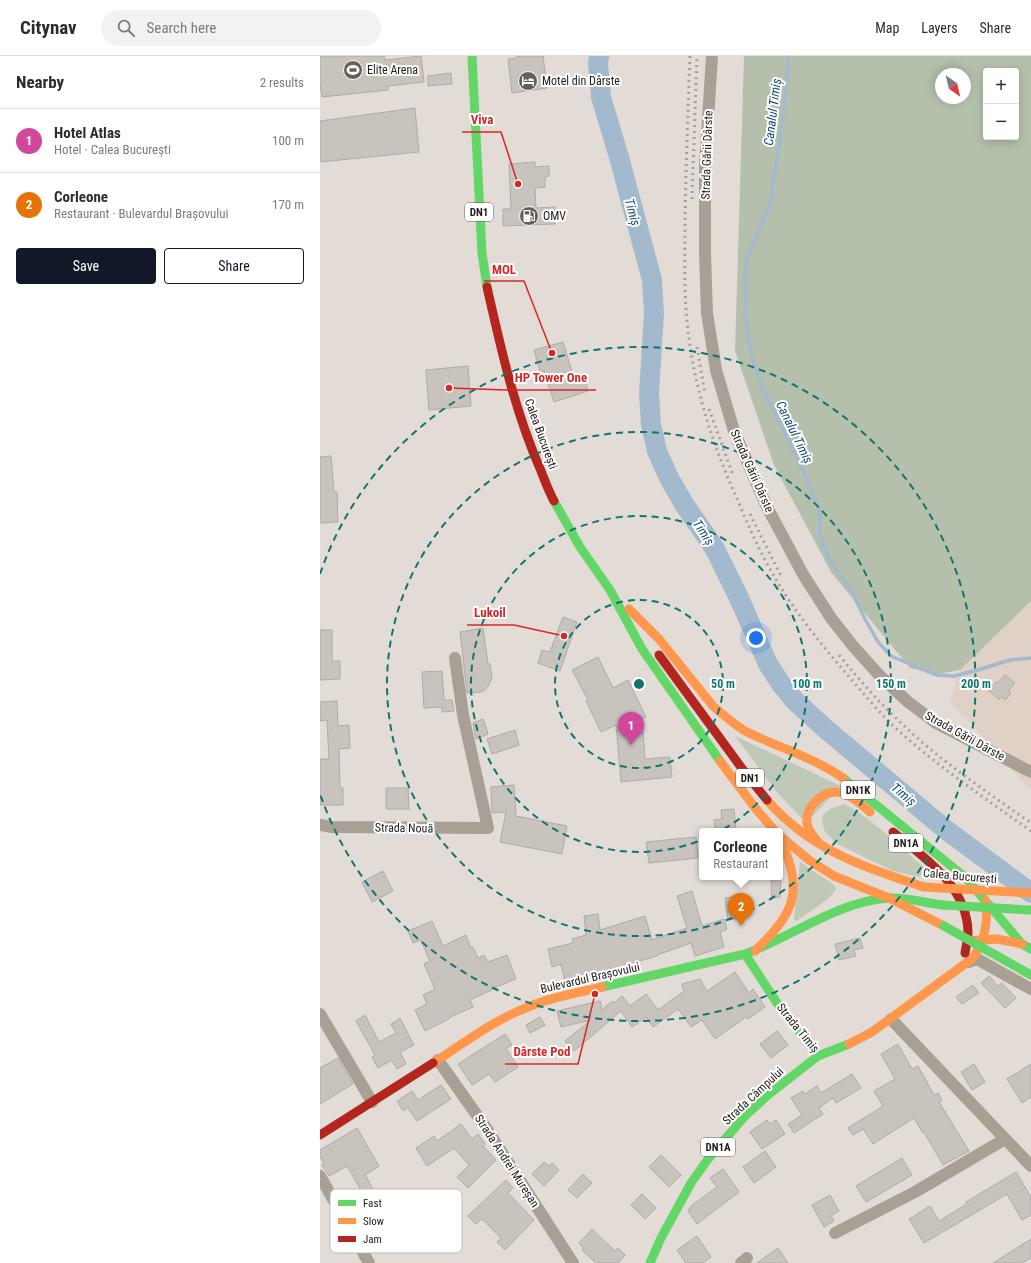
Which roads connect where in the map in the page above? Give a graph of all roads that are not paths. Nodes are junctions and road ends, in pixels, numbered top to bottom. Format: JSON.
{"nodes":[{"id":1,"x":472,"y":56,"type":"edge"},
{"id":2,"x":712,"y":56,"type":"edge"},
{"id":3,"x":610,"y":590,"type":"junction"},
{"id":4,"x":455,"y":658,"type":"dead end"},
{"id":5,"x":1031,"y":772,"type":"edge"},
{"id":6,"x":876,"y":818,"type":"dead end"},
{"id":7,"x":320,"y":825,"type":"edge"},
{"id":8,"x":888,"y":827,"type":"dead end"},
{"id":9,"x":773,"y":828,"type":"edge"},
{"id":10,"x":783,"y":838,"type":"edge"},
{"id":11,"x":783,"y":843,"type":"edge"},
{"id":12,"x":822,"y":847,"type":"junction"},
{"id":13,"x":1031,"y":893,"type":"edge"},
{"id":14,"x":889,"y":898,"type":"junction"},
{"id":15,"x":986,"y":901,"type":"junction"},
{"id":16,"x":1031,"y":910,"type":"edge"},
{"id":17,"x":984,"y":940,"type":"junction"},
{"id":18,"x":968,"y":941,"type":"junction"},
{"id":19,"x":1022,"y":944,"type":"junction"},
{"id":20,"x":1031,"y":949,"type":"edge"},
{"id":21,"x":755,"y":951,"type":"junction"},
{"id":22,"x":745,"y":954,"type":"junction"},
{"id":23,"x":969,"y":962,"type":"junction"},
{"id":24,"x":957,"y":970,"type":"junction"},
{"id":25,"x":1031,"y":975,"type":"edge"},
{"id":26,"x":1031,"y":989,"type":"edge"},
{"id":27,"x":320,"y":1014,"type":"edge"},
{"id":28,"x":891,"y":1019,"type":"junction"},
{"id":29,"x":818,"y":1056,"type":"junction"},
{"id":30,"x":438,"y":1060,"type":"junction"},
{"id":31,"x":372,"y":1102,"type":"junction"},
{"id":32,"x":320,"y":1135,"type":"edge"},
{"id":33,"x":1005,"y":1139,"type":"junction"},
{"id":34,"x":1031,"y":1166,"type":"edge"},
{"id":35,"x":320,"y":1176,"type":"edge"},
{"id":36,"x":330,"y":1194,"type":"edge"},
{"id":37,"x":835,"y":1233,"type":"dead end"},
{"id":38,"x":363,"y":1253,"type":"edge"},
{"id":39,"x":369,"y":1263,"type":"edge"},
{"id":40,"x":574,"y":1263,"type":"edge"},
{"id":41,"x":650,"y":1263,"type":"edge"}],
"edges":[{"from":1,"to":3,"type":"main road","name":"Calea București","number":"DN1"},
{"from":2,"to":5,"type":"street","name":"Strada Gării Dârste"},
{"from":3,"to":9,"type":"main road","name":"Calea București","number":"DN1"},
{"from":3,"to":12,"type":"main road","name":"Calea București","number":"DN1"},
{"from":3,"to":15,"type":"main road","number":"DN1K"},
{"from":4,"to":7,"type":"street","name":"Strada Nouă"},
{"from":6,"to":12,"type":"main road"},
{"from":8,"to":18,"type":"main road","number":"DN1A"},
{"from":10,"to":14,"type":"main road"},
{"from":11,"to":21,"type":"main road"},
{"from":12,"to":13,"type":"main road","name":"Calea București","number":"DN1","bridge":true},
{"from":14,"to":16,"type":"main road","bridge":true},
{"from":14,"to":21,"type":"main road","name":"Bulevardul Brașovului"},
{"from":14,"to":25,"type":"main road","bridge":true},
{"from":15,"to":17,"type":"main road","number":"DN1A"},
{"from":15,"to":19,"type":"main road","number":"DN1K"},
{"from":17,"to":18,"type":"main road","number":"DN1K"},
{"from":17,"to":19,"type":"main road","number":"DN1K"},
{"from":17,"to":23,"type":"main road","number":"DN1A"},
{"from":18,"to":24,"type":"main road","number":"DN1A"},
{"from":19,"to":20,"type":"main road","number":"DN1K"},
{"from":21,"to":22,"type":"main road","name":"Bulevardul Brașovului"},
{"from":22,"to":29,"type":"main road","name":"Strada Timiș"},
{"from":22,"to":30,"type":"main road","name":"Bulevardul Brașovului"},
{"from":23,"to":24,"type":"main road","number":"DN1A"},
{"from":23,"to":26,"type":"street"},
{"from":24,"to":28,"type":"main road","name":"Strada Timiș","number":"DN1A"},
{"from":27,"to":31,"type":"street"},
{"from":28,"to":29,"type":"main road","name":"Strada Timiș","number":"DN1A"},
{"from":28,"to":33,"type":"street"},
{"from":29,"to":41,"type":"main road","name":"Strada Câmpului","number":"DN1A"},
{"from":30,"to":31,"type":"main road","name":"Bulevardul Brașovului"},
{"from":30,"to":40,"type":"street","name":"Strada Andrei Mureșan"},
{"from":31,"to":32,"type":"main road","name":"Bulevardul Brașovului"},
{"from":33,"to":34,"type":"street"},
{"from":33,"to":37,"type":"street"},
{"from":35,"to":36,"type":"street"},
{"from":38,"to":39,"type":"street"}]}
